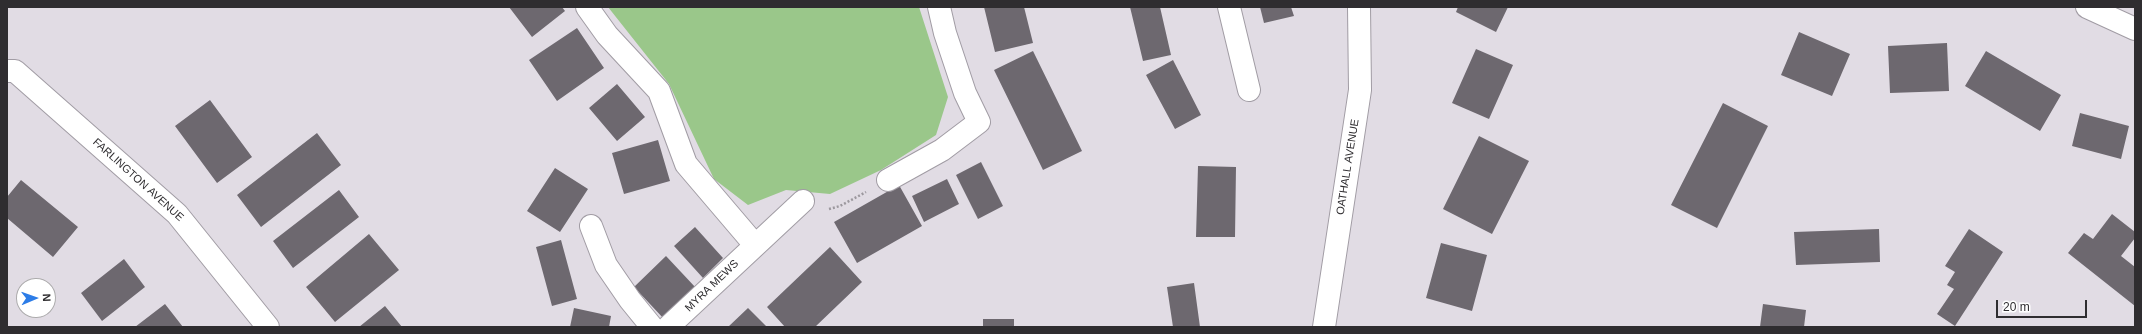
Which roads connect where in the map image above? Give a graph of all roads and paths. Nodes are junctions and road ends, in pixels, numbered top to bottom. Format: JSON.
{"nodes":[{"id":1,"x":587,"y":7,"type":"edge"},
{"id":2,"x":939,"y":7,"type":"edge"},
{"id":3,"x":1228,"y":7,"type":"edge"},
{"id":4,"x":1359,"y":7,"type":"edge"},
{"id":5,"x":2087,"y":7,"type":"edge"},
{"id":6,"x":2135,"y":29,"type":"edge"},
{"id":7,"x":7,"y":71,"type":"edge"},
{"id":8,"x":1249,"y":90,"type":"dead end"},
{"id":9,"x":888,"y":180,"type":"joint"},
{"id":10,"x":803,"y":201,"type":"joint"},
{"id":11,"x":591,"y":226,"type":"dead end"},
{"id":12,"x":755,"y":245,"type":"junction"},
{"id":13,"x":268,"y":327,"type":"edge"},
{"id":14,"x":652,"y":327,"type":"edge"},
{"id":15,"x":668,"y":327,"type":"edge"},
{"id":16,"x":1324,"y":327,"type":"edge"}],
"edges":[{"from":1,"to":12,"type":"street"},
{"from":2,"to":9,"type":"street"},
{"from":3,"to":8,"type":"street"},
{"from":4,"to":16,"type":"street","name":"OATHALL AVENUE"},
{"from":5,"to":6,"type":"street"},
{"from":7,"to":13,"type":"street","name":"FARLINGTON AVENUE"},
{"from":9,"to":10,"type":"path"},
{"from":10,"to":12,"type":"street","name":"MYRA MEWS"},
{"from":11,"to":14,"type":"street"},
{"from":12,"to":15,"type":"street","name":"MYRA MEWS"}]}
